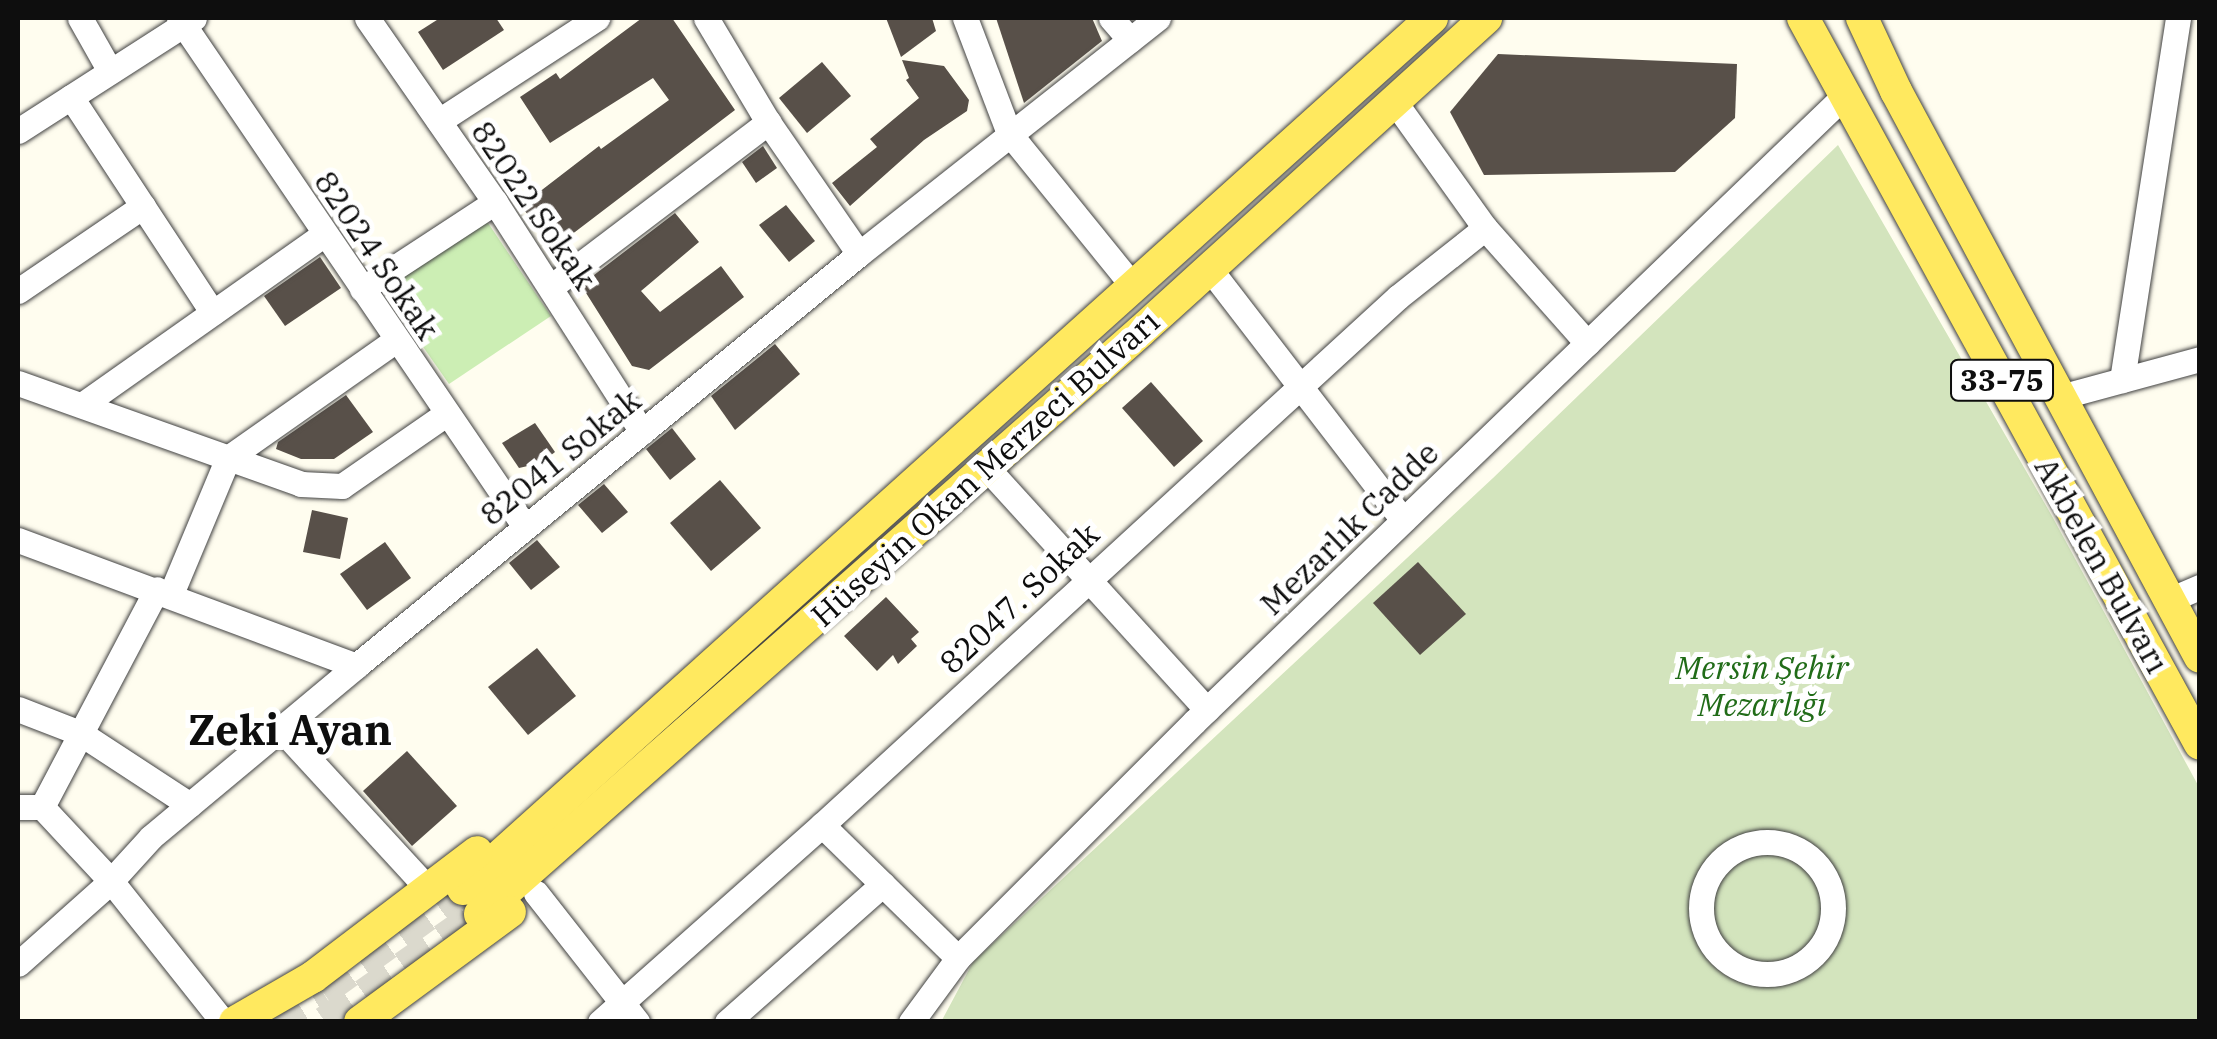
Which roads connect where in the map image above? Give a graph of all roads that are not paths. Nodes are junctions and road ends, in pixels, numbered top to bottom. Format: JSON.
{"nodes":[{"id":1,"x":80,"y":18,"type":"edge"},
{"id":2,"x":367,"y":18,"type":"edge"},
{"id":3,"x":597,"y":18,"type":"edge"},
{"id":4,"x":706,"y":18,"type":"edge"},
{"id":5,"x":965,"y":18,"type":"edge"},
{"id":6,"x":1111,"y":18,"type":"edge"},
{"id":7,"x":1158,"y":18,"type":"edge"},
{"id":8,"x":1432,"y":18,"type":"edge"},
{"id":9,"x":1486,"y":18,"type":"edge"},
{"id":10,"x":1803,"y":18,"type":"edge"},
{"id":11,"x":1862,"y":18,"type":"edge"},
{"id":12,"x":2178,"y":18,"type":"edge"},
{"id":13,"x":186,"y":20,"type":"edge"},
{"id":14,"x":1130,"y":40,"type":"junction"},
{"id":15,"x":110,"y":71,"type":"junction"},
{"id":16,"x":1846,"y":94,"type":"junction"},
{"id":17,"x":71,"y":96,"type":"junction"},
{"id":18,"x":1394,"y":102,"type":"junction"},
{"id":19,"x":439,"y":121,"type":"junction"},
{"id":20,"x":768,"y":122,"type":"junction"},
{"id":21,"x":18,"y":131,"type":"edge"},
{"id":22,"x":1009,"y":133,"type":"junction"},
{"id":23,"x":495,"y":202,"type":"junction"},
{"id":24,"x":143,"y":206,"type":"junction"},
{"id":25,"x":1485,"y":228,"type":"junction"},
{"id":26,"x":323,"y":235,"type":"junction"},
{"id":27,"x":859,"y":254,"type":"junction"},
{"id":28,"x":1210,"y":268,"type":"junction"},
{"id":29,"x":1132,"y":285,"type":"junction"},
{"id":30,"x":551,"y":287,"type":"junction"},
{"id":31,"x":362,"y":289,"type":"junction"},
{"id":32,"x":18,"y":291,"type":"edge"},
{"id":33,"x":213,"y":313,"type":"junction"},
{"id":34,"x":396,"y":340,"type":"junction"},
{"id":35,"x":1588,"y":342,"type":"junction"},
{"id":36,"x":2200,"y":360,"type":"edge"},
{"id":37,"x":2122,"y":380,"type":"junction"},
{"id":38,"x":18,"y":383,"type":"edge"},
{"id":39,"x":1302,"y":387,"type":"junction"},
{"id":40,"x":2060,"y":396,"type":"junction"},
{"id":41,"x":82,"y":406,"type":"junction"},
{"id":42,"x":446,"y":414,"type":"junction"},
{"id":43,"x":642,"y":432,"type":"junction"},
{"id":44,"x":228,"y":458,"type":"junction"},
{"id":45,"x":986,"y":468,"type":"junction"},
{"id":46,"x":1403,"y":520,"type":"junction"},
{"id":47,"x":525,"y":527,"type":"junction"},
{"id":48,"x":18,"y":540,"type":"edge"},
{"id":49,"x":1086,"y":579,"type":"junction"},
{"id":50,"x":2200,"y":587,"type":"edge"},
{"id":51,"x":164,"y":592,"type":"junction"},
{"id":52,"x":2169,"y":600,"type":"junction"},
{"id":53,"x":2200,"y":656,"type":"edge"},
{"id":54,"x":356,"y":666,"type":"junction"},
{"id":55,"x":18,"y":709,"type":"edge"},
{"id":56,"x":1206,"y":710,"type":"junction"},
{"id":57,"x":282,"y":730,"type":"junction"},
{"id":58,"x":80,"y":733,"type":"junction"},
{"id":59,"x":2200,"y":744,"type":"edge"},
{"id":60,"x":190,"y":806,"type":"junction"},
{"id":61,"x":30,"y":807,"type":"edge"},
{"id":62,"x":822,"y":825,"type":"junction"},
{"id":63,"x":552,"y":830,"type":"junction"},
{"id":64,"x":1818,"y":866,"type":"joint"},
{"id":65,"x":111,"y":881,"type":"junction"},
{"id":66,"x":883,"y":884,"type":"junction"},
{"id":67,"x":428,"y":890,"type":"junction"},
{"id":68,"x":536,"y":894,"type":"junction"},
{"id":69,"x":472,"y":902,"type":"tunnel mouth"},
{"id":70,"x":958,"y":958,"type":"junction"},
{"id":71,"x":18,"y":964,"type":"edge"},
{"id":72,"x":630,"y":1013,"type":"edge"},
{"id":73,"x":224,"y":1022,"type":"edge"},
{"id":74,"x":235,"y":1022,"type":"edge"},
{"id":75,"x":360,"y":1022,"type":"edge"},
{"id":76,"x":600,"y":1022,"type":"edge"},
{"id":77,"x":727,"y":1022,"type":"edge"},
{"id":78,"x":911,"y":1022,"type":"edge"}],
"edges":[{"from":1,"to":15,"type":"street"},
{"from":2,"to":19,"type":"street","name":"82022 Sokak"},
{"from":3,"to":19,"type":"street"},
{"from":4,"to":20,"type":"street"},
{"from":5,"to":22,"type":"street"},
{"from":6,"to":14,"type":"street"},
{"from":7,"to":14,"type":"street","name":"82041 Sokak"},
{"from":8,"to":29,"type":"main road","name":"Hüseyin Okan Merzeci Bulvarı"},
{"from":9,"to":18,"type":"main road","name":"Hüseyin Okan Merzeci Bulvarı"},
{"from":10,"to":16,"type":"main road","name":"Akbelen Bulvarı","number":"33-75"},
{"from":11,"to":40,"type":"main road","name":"Akbelen Bulvarı","number":"33-75"},
{"from":12,"to":37,"type":"street"},
{"from":13,"to":15,"type":"street"},
{"from":13,"to":26,"type":"street","name":"82024 Sokak"},
{"from":14,"to":22,"type":"street","name":"82041 Sokak"},
{"from":15,"to":17,"type":"street"},
{"from":16,"to":35,"type":"street","name":"Mezarlık Cadde"},
{"from":16,"to":59,"type":"main road","name":"Akbelen Bulvarı","number":"33-75"},
{"from":17,"to":21,"type":"street"},
{"from":17,"to":24,"type":"street"},
{"from":18,"to":25,"type":"street"},
{"from":18,"to":28,"type":"main road","name":"Hüseyin Okan Merzeci Bulvarı"},
{"from":19,"to":23,"type":"street","name":"82022 Sokak"},
{"from":20,"to":27,"type":"street"},
{"from":20,"to":30,"type":"street"},
{"from":22,"to":27,"type":"street","name":"82041 Sokak"},
{"from":22,"to":29,"type":"street"},
{"from":23,"to":30,"type":"street","name":"82022 Sokak"},
{"from":23,"to":31,"type":"street"},
{"from":24,"to":32,"type":"street"},
{"from":24,"to":33,"type":"street"},
{"from":25,"to":35,"type":"street"},
{"from":25,"to":39,"type":"street","name":"82047. Sokak"},
{"from":26,"to":31,"type":"street","name":"82024 Sokak"},
{"from":26,"to":33,"type":"street"},
{"from":27,"to":43,"type":"street","name":"82041 Sokak"},
{"from":28,"to":39,"type":"street"},
{"from":28,"to":45,"type":"main road","name":"Hüseyin Okan Merzeci Bulvarı"},
{"from":29,"to":63,"type":"main road","name":"Hüseyin Okan Merzeci Bulvarı"},
{"from":30,"to":43,"type":"street","name":"82022 Sokak"},
{"from":31,"to":34,"type":"street","name":"82024 Sokak"},
{"from":33,"to":41,"type":"street"},
{"from":34,"to":42,"type":"street","name":"82024 Sokak"},
{"from":34,"to":44,"type":"street"},
{"from":35,"to":46,"type":"street","name":"Mezarlık Cadde"},
{"from":36,"to":37,"type":"street"},
{"from":37,"to":40,"type":"street"},
{"from":38,"to":41,"type":"street"},
{"from":39,"to":46,"type":"street"},
{"from":39,"to":49,"type":"street","name":"82047. Sokak"},
{"from":40,"to":52,"type":"main road","name":"Akbelen Bulvarı","number":"33-75"},
{"from":41,"to":44,"type":"street"},
{"from":42,"to":44,"type":"street"},
{"from":42,"to":47,"type":"street","name":"82024 Sokak"},
{"from":43,"to":47,"type":"street","name":"82041 Sokak"},
{"from":44,"to":51,"type":"street"},
{"from":45,"to":49,"type":"street"},
{"from":45,"to":63,"type":"main road","name":"Hüseyin Okan Merzeci Bulvarı"},
{"from":46,"to":56,"type":"street","name":"Mezarlık Cadde"},
{"from":47,"to":54,"type":"street","name":"82041 Sokak"},
{"from":48,"to":51,"type":"street"},
{"from":49,"to":56,"type":"street"},
{"from":49,"to":62,"type":"street","name":"82047. Sokak"},
{"from":50,"to":52,"type":"street"},
{"from":51,"to":54,"type":"street"},
{"from":51,"to":58,"type":"street"},
{"from":52,"to":53,"type":"main road","name":"Akbelen Bulvarı","number":"33-75"},
{"from":54,"to":57,"type":"street","name":"82041 Sokak"},
{"from":55,"to":58,"type":"street"},
{"from":56,"to":70,"type":"street","name":"Mezarlık Cadde"},
{"from":57,"to":60,"type":"street","name":"82041 Sokak"},
{"from":57,"to":67,"type":"street"},
{"from":58,"to":60,"type":"street"},
{"from":58,"to":61,"type":"street"},
{"from":60,"to":65,"type":"street","name":"82041 Sokak"},
{"from":61,"to":65,"type":"street"},
{"from":62,"to":66,"type":"street"},
{"from":62,"to":72,"type":"street","name":"82047. Sokak"},
{"from":63,"to":67,"type":"main road"},
{"from":63,"to":68,"type":"main road"},
{"from":63,"to":69,"type":"main road","name":"Hüseyin Okan Merzeci Bulvarı"},
{"from":64,"to":64,"type":"street"},
{"from":65,"to":71,"type":"street","name":"82041 Sokak"},
{"from":65,"to":73,"type":"street"},
{"from":66,"to":70,"type":"street"},
{"from":66,"to":77,"type":"street"},
{"from":67,"to":74,"type":"main road"},
{"from":68,"to":72,"type":"street"},
{"from":68,"to":75,"type":"main road"},
{"from":70,"to":78,"type":"street","name":"Mezarlık Cadde"},
{"from":72,"to":76,"type":"street","name":"82047. Sokak"}]}
